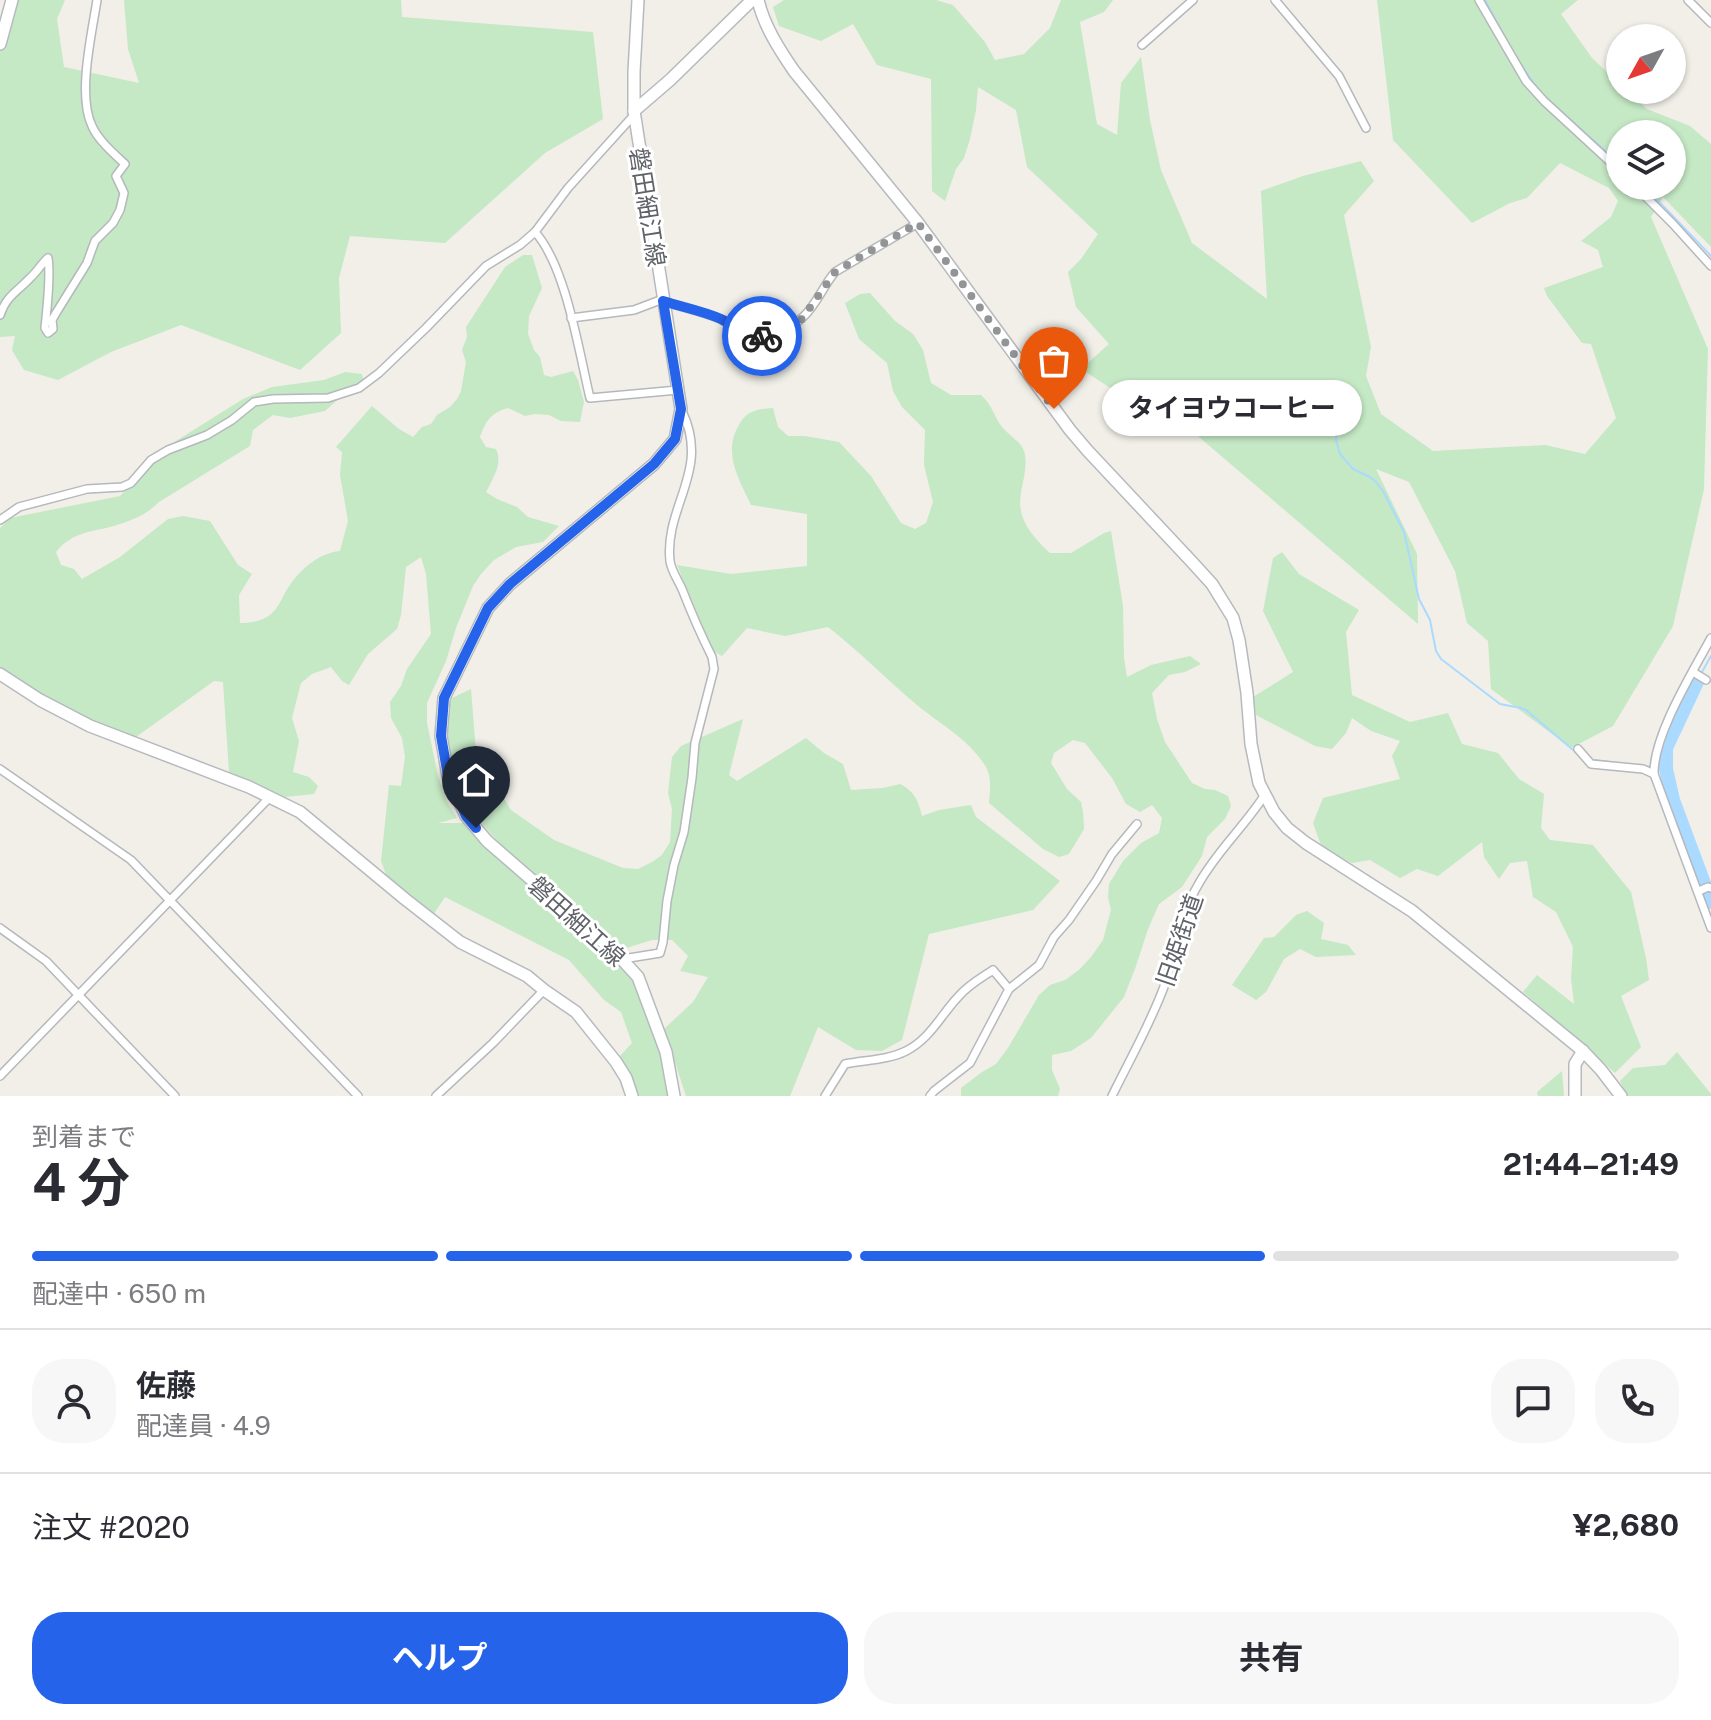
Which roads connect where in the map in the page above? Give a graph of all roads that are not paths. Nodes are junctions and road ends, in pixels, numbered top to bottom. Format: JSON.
{"nodes":[{"id":1,"x":12,"y":0,"type":"edge"},
{"id":2,"x":97,"y":0,"type":"edge"},
{"id":3,"x":638,"y":0,"type":"edge"},
{"id":4,"x":752,"y":0,"type":"edge"},
{"id":5,"x":758,"y":0,"type":"edge"},
{"id":6,"x":1193,"y":0,"type":"edge"},
{"id":7,"x":1275,"y":0,"type":"edge"},
{"id":8,"x":1479,"y":0,"type":"edge"},
{"id":9,"x":1688,"y":0,"type":"edge"},
{"id":10,"x":1711,"y":23,"type":"edge"},
{"id":11,"x":0,"y":44,"type":"edge"},
{"id":12,"x":1142,"y":45,"type":"dead end"},
{"id":13,"x":634,"y":113,"type":"junction"},
{"id":14,"x":1366,"y":128,"type":"dead end"},
{"id":15,"x":1606,"y":158,"type":"edge"},
{"id":16,"x":1649,"y":200,"type":"edge"},
{"id":17,"x":918,"y":223,"type":"junction"},
{"id":18,"x":535,"y":232,"type":"junction"},
{"id":19,"x":1711,"y":266,"type":"edge"},
{"id":20,"x":663,"y":300,"type":"junction"},
{"id":21,"x":0,"y":315,"type":"edge"},
{"id":22,"x":571,"y":318,"type":"junction"},
{"id":23,"x":678,"y":390,"type":"junction"},
{"id":24,"x":681,"y":409,"type":"junction"},
{"id":25,"x":0,"y":520,"type":"edge"},
{"id":26,"x":1711,"y":638,"type":"edge"},
{"id":27,"x":1693,"y":672,"type":"junction"},
{"id":28,"x":0,"y":674,"type":"edge"},
{"id":29,"x":1706,"y":680,"type":"dead end"},
{"id":30,"x":1578,"y":749,"type":"dead end"},
{"id":31,"x":0,"y":769,"type":"edge"},
{"id":32,"x":1654,"y":770,"type":"junction"},
{"id":33,"x":1264,"y":796,"type":"junction"},
{"id":34,"x":269,"y":798,"type":"junction"},
{"id":35,"x":1137,"y":824,"type":"dead end"},
{"id":36,"x":1711,"y":888,"type":"edge"},
{"id":37,"x":1699,"y":891,"type":"junction"},
{"id":38,"x":169,"y":899,"type":"junction"},
{"id":39,"x":0,"y":928,"type":"edge"},
{"id":40,"x":1711,"y":928,"type":"edge"},
{"id":41,"x":618,"y":955,"type":"junction"},
{"id":42,"x":1009,"y":989,"type":"junction"},
{"id":43,"x":544,"y":990,"type":"junction"},
{"id":44,"x":79,"y":995,"type":"junction"},
{"id":45,"x":1583,"y":1051,"type":"junction"},
{"id":46,"x":0,"y":1076,"type":"edge"},
{"id":47,"x":175,"y":1096,"type":"edge"},
{"id":48,"x":358,"y":1096,"type":"edge"},
{"id":49,"x":436,"y":1096,"type":"edge"},
{"id":50,"x":632,"y":1096,"type":"edge"},
{"id":51,"x":674,"y":1096,"type":"edge"},
{"id":52,"x":825,"y":1096,"type":"edge"},
{"id":53,"x":930,"y":1096,"type":"edge"},
{"id":54,"x":1112,"y":1096,"type":"edge"},
{"id":55,"x":1575,"y":1096,"type":"edge"},
{"id":56,"x":1621,"y":1096,"type":"edge"}],
"edges":[{"from":1,"to":11,"type":"street"},
{"from":2,"to":21,"type":"street"},
{"from":3,"to":13,"type":"street","name":"磐田細江線"},
{"from":4,"to":13,"type":"street"},
{"from":5,"to":17,"type":"street"},
{"from":6,"to":12,"type":"street"},
{"from":7,"to":14,"type":"street"},
{"from":8,"to":15,"type":"street"},
{"from":9,"to":10,"type":"street"},
{"from":13,"to":18,"type":"street"},
{"from":13,"to":20,"type":"street","name":"磐田細江線"},
{"from":16,"to":19,"type":"street"},
{"from":17,"to":20,"type":"street"},
{"from":17,"to":33,"type":"street"},
{"from":18,"to":22,"type":"street"},
{"from":18,"to":25,"type":"street"},
{"from":20,"to":22,"type":"street"},
{"from":20,"to":23,"type":"street","name":"磐田細江線"},
{"from":22,"to":23,"type":"street"},
{"from":23,"to":24,"type":"street","name":"磐田細江線"},
{"from":24,"to":41,"type":"street"},
{"from":24,"to":41,"type":"street","name":"磐田細江線"},
{"from":26,"to":27,"type":"street"},
{"from":27,"to":29,"type":"street"},
{"from":27,"to":32,"type":"street"},
{"from":28,"to":34,"type":"street"},
{"from":30,"to":32,"type":"street"},
{"from":31,"to":38,"type":"street"},
{"from":32,"to":37,"type":"street"},
{"from":33,"to":45,"type":"street"},
{"from":33,"to":54,"type":"street","name":"旧姫街道"},
{"from":34,"to":38,"type":"street"},
{"from":34,"to":43,"type":"street"},
{"from":35,"to":42,"type":"street"},
{"from":36,"to":37,"type":"street"},
{"from":37,"to":40,"type":"street"},
{"from":38,"to":44,"type":"street"},
{"from":38,"to":48,"type":"street"},
{"from":39,"to":44,"type":"street"},
{"from":41,"to":51,"type":"street","name":"磐田細江線"},
{"from":42,"to":52,"type":"street"},
{"from":42,"to":53,"type":"street"},
{"from":43,"to":49,"type":"street"},
{"from":43,"to":50,"type":"street"},
{"from":44,"to":46,"type":"street"},
{"from":44,"to":47,"type":"street"},
{"from":45,"to":55,"type":"street"},
{"from":45,"to":56,"type":"street"}]}
